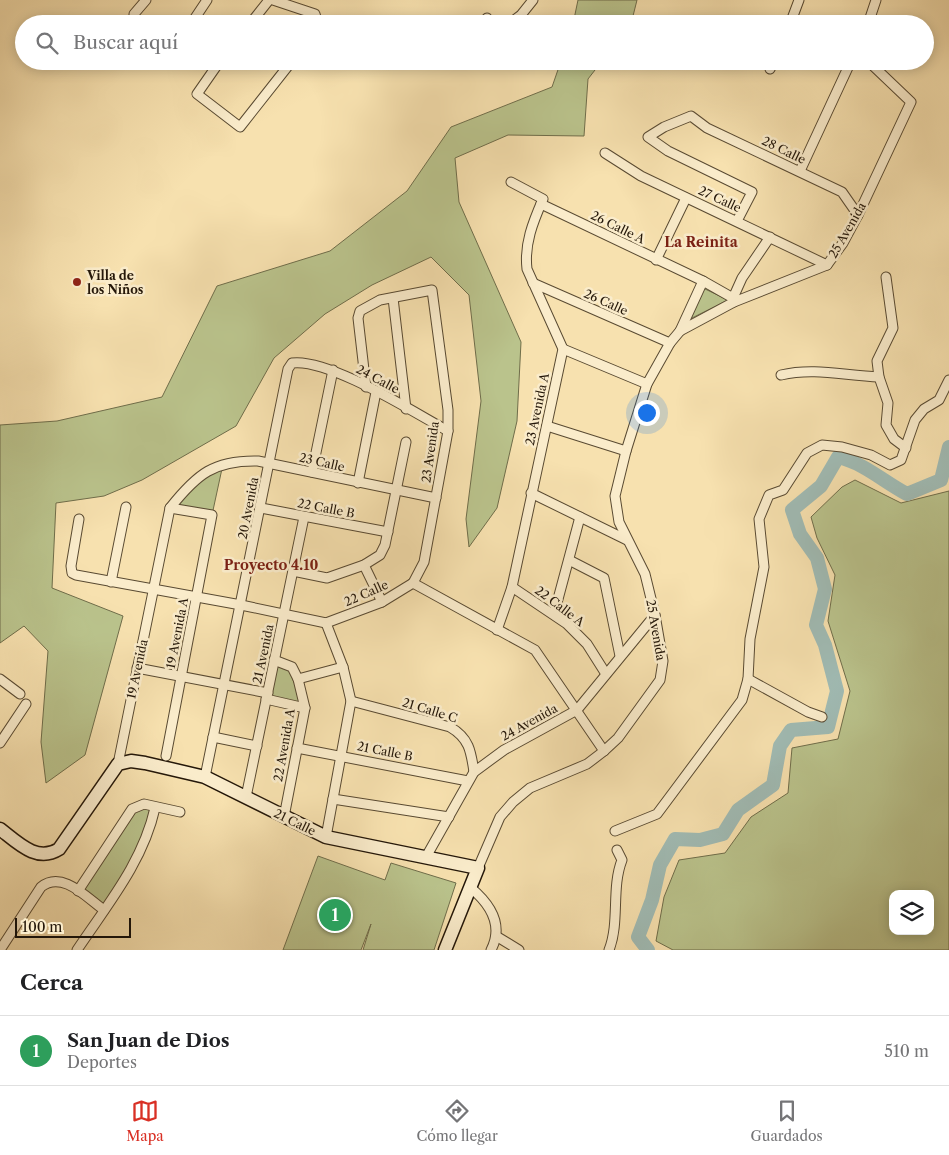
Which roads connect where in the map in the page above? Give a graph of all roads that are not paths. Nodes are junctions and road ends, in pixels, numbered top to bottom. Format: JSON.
{"nodes":[{"id":1,"x":146,"y":0,"type":"edge"},
{"id":2,"x":207,"y":0,"type":"edge"},
{"id":3,"x":269,"y":0,"type":"edge"},
{"id":4,"x":273,"y":0,"type":"edge"},
{"id":5,"x":533,"y":0,"type":"edge"},
{"id":6,"x":799,"y":0,"type":"edge"},
{"id":7,"x":876,"y":0,"type":"edge"},
{"id":8,"x":137,"y":15,"type":"edge"},
{"id":9,"x":197,"y":15,"type":"edge"},
{"id":10,"x":257,"y":15,"type":"edge"},
{"id":11,"x":315,"y":15,"type":"edge"},
{"id":12,"x":521,"y":15,"type":"edge"},
{"id":13,"x":793,"y":15,"type":"edge"},
{"id":14,"x":873,"y":15,"type":"edge"},
{"id":15,"x":213,"y":70,"type":"edge"},
{"id":16,"x":285,"y":70,"type":"edge"},
{"id":17,"x":847,"y":70,"type":"edge"},
{"id":18,"x":877,"y":70,"type":"edge"},
{"id":19,"x":605,"y":154,"type":"dead end"},
{"id":20,"x":800,"y":171,"type":"junction"},
{"id":21,"x":511,"y":182,"type":"dead end"},
{"id":22,"x":686,"y":198,"type":"junction"},
{"id":23,"x":542,"y":201,"type":"junction"},
{"id":24,"x":858,"y":215,"type":"junction"},
{"id":25,"x":737,"y":221,"type":"junction"},
{"id":26,"x":770,"y":237,"type":"junction"},
{"id":27,"x":656,"y":260,"type":"junction"},
{"id":28,"x":827,"y":264,"type":"junction"},
{"id":29,"x":886,"y":277,"type":"dead end"},
{"id":30,"x":703,"y":281,"type":"junction"},
{"id":31,"x":533,"y":283,"type":"junction"},
{"id":32,"x":393,"y":298,"type":"junction"},
{"id":33,"x":733,"y":300,"type":"junction"},
{"id":34,"x":680,"y":331,"type":"junction"},
{"id":35,"x":670,"y":343,"type":"junction"},
{"id":36,"x":563,"y":349,"type":"junction"},
{"id":37,"x":292,"y":363,"type":"joint"},
{"id":38,"x":333,"y":370,"type":"junction"},
{"id":39,"x":781,"y":375,"type":"dead end"},
{"id":40,"x":878,"y":378,"type":"junction"},
{"id":41,"x":949,"y":380,"type":"edge"},
{"id":42,"x":647,"y":384,"type":"junction"},
{"id":43,"x":366,"y":387,"type":"junction"},
{"id":44,"x":376,"y":392,"type":"junction"},
{"id":45,"x":406,"y":408,"type":"junction"},
{"id":46,"x":547,"y":426,"type":"junction"},
{"id":47,"x":448,"y":431,"type":"junction"},
{"id":48,"x":406,"y":442,"type":"dead end"},
{"id":49,"x":906,"y":448,"type":"junction"},
{"id":50,"x":626,"y":451,"type":"junction"},
{"id":51,"x":269,"y":462,"type":"junction"},
{"id":52,"x":203,"y":472,"type":"joint"},
{"id":53,"x":312,"y":472,"type":"junction"},
{"id":54,"x":358,"y":483,"type":"junction"},
{"id":55,"x":397,"y":491,"type":"junction"},
{"id":56,"x":531,"y":493,"type":"junction"},
{"id":57,"x":436,"y":498,"type":"junction"},
{"id":58,"x":126,"y":507,"type":"dead end"},
{"id":59,"x":170,"y":508,"type":"junction"},
{"id":60,"x":261,"y":508,"type":"junction"},
{"id":61,"x":304,"y":517,"type":"junction"},
{"id":62,"x":580,"y":517,"type":"junction"},
{"id":63,"x":79,"y":519,"type":"dead end"},
{"id":64,"x":388,"y":532,"type":"junction"},
{"id":65,"x":627,"y":540,"type":"junction"},
{"id":66,"x":569,"y":560,"type":"junction"},
{"id":67,"x":364,"y":565,"type":"junction"},
{"id":68,"x":293,"y":571,"type":"junction"},
{"id":69,"x":112,"y":582,"type":"junction"},
{"id":70,"x":412,"y":583,"type":"junction"},
{"id":71,"x":512,"y":587,"type":"junction"},
{"id":72,"x":153,"y":590,"type":"junction"},
{"id":73,"x":197,"y":597,"type":"junction"},
{"id":74,"x":382,"y":602,"type":"junction"},
{"id":75,"x":241,"y":605,"type":"junction"},
{"id":76,"x":284,"y":614,"type":"junction"},
{"id":77,"x":554,"y":614,"type":"junction"},
{"id":78,"x":655,"y":615,"type":"junction"},
{"id":79,"x":326,"y":623,"type":"junction"},
{"id":80,"x":497,"y":630,"type":"junction"},
{"id":81,"x":620,"y":656,"type":"junction"},
{"id":82,"x":274,"y":660,"type":"junction"},
{"id":83,"x":343,"y":667,"type":"junction"},
{"id":84,"x":137,"y":668,"type":"junction"},
{"id":85,"x":606,"y":674,"type":"junction"},
{"id":86,"x":181,"y":676,"type":"junction"},
{"id":87,"x":298,"y":678,"type":"junction"},
{"id":88,"x":0,"y":679,"type":"edge"},
{"id":89,"x":748,"y":679,"type":"junction"},
{"id":90,"x":224,"y":684,"type":"junction"},
{"id":91,"x":20,"y":694,"type":"dead end"},
{"id":92,"x":267,"y":696,"type":"junction"},
{"id":93,"x":351,"y":701,"type":"junction"},
{"id":94,"x":26,"y":704,"type":"dead end"},
{"id":95,"x":304,"y":708,"type":"junction"},
{"id":96,"x":577,"y":710,"type":"junction"},
{"id":97,"x":822,"y":717,"type":"dead end"},
{"id":98,"x":214,"y":737,"type":"junction"},
{"id":99,"x":0,"y":743,"type":"edge"},
{"id":100,"x":257,"y":746,"type":"junction"},
{"id":101,"x":297,"y":748,"type":"junction"},
{"id":102,"x":604,"y":751,"type":"junction"},
{"id":103,"x":166,"y":756,"type":"dead end"},
{"id":104,"x":341,"y":756,"type":"junction"},
{"id":105,"x":118,"y":764,"type":"junction"},
{"id":106,"x":474,"y":772,"type":"junction"},
{"id":107,"x":205,"y":776,"type":"junction"},
{"id":108,"x":468,"y":780,"type":"junction"},
{"id":109,"x":246,"y":797,"type":"junction"},
{"id":110,"x":334,"y":799,"type":"junction"},
{"id":111,"x":156,"y":808,"type":"junction"},
{"id":112,"x":180,"y":812,"type":"dead end"},
{"id":113,"x":449,"y":817,"type":"junction"},
{"id":114,"x":284,"y":818,"type":"junction"},
{"id":115,"x":0,"y":830,"type":"edge"},
{"id":116,"x":615,"y":831,"type":"dead end"},
{"id":117,"x":326,"y":837,"type":"junction"},
{"id":118,"x":617,"y":850,"type":"dead end"},
{"id":119,"x":426,"y":857,"type":"junction"},
{"id":120,"x":478,"y":868,"type":"junction"},
{"id":121,"x":471,"y":888,"type":"junction"},
{"id":122,"x":78,"y":891,"type":"junction"},
{"id":123,"x":104,"y":910,"type":"junction"},
{"id":124,"x":496,"y":936,"type":"junction"},
{"id":125,"x":0,"y":950,"type":"edge"},
{"id":126,"x":77,"y":950,"type":"edge"},
{"id":127,"x":445,"y":950,"type":"edge"},
{"id":128,"x":491,"y":950,"type":"edge"},
{"id":129,"x":519,"y":950,"type":"edge"},
{"id":130,"x":609,"y":950,"type":"edge"}],
"edges":[{"from":1,"to":8,"type":"street"},
{"from":2,"to":9,"type":"street"},
{"from":3,"to":10,"type":"street"},
{"from":4,"to":11,"type":"street"},
{"from":5,"to":12,"type":"street"},
{"from":6,"to":13,"type":"street"},
{"from":7,"to":14,"type":"street"},
{"from":15,"to":16,"type":"street"},
{"from":17,"to":20,"type":"street"},
{"from":18,"to":24,"type":"street","name":"25 Avenida"},
{"from":19,"to":22,"type":"street","name":"27 Calle"},
{"from":20,"to":24,"type":"street","name":"28 Calle"},
{"from":20,"to":25,"type":"street","name":"28 Calle"},
{"from":21,"to":23,"type":"street","name":"26 Calle A"},
{"from":22,"to":25,"type":"street","name":"27 Calle"},
{"from":22,"to":27,"type":"street"},
{"from":23,"to":27,"type":"street","name":"26 Calle A"},
{"from":23,"to":31,"type":"street"},
{"from":24,"to":28,"type":"street","name":"25 Avenida"},
{"from":25,"to":26,"type":"street","name":"27 Calle"},
{"from":26,"to":28,"type":"street","name":"27 Calle"},
{"from":26,"to":33,"type":"street"},
{"from":27,"to":30,"type":"street","name":"26 Calle A"},
{"from":28,"to":33,"type":"street","name":"25 Avenida"},
{"from":29,"to":40,"type":"street"},
{"from":30,"to":33,"type":"street","name":"26 Calle A"},
{"from":30,"to":34,"type":"street","name":"25 Avenida"},
{"from":31,"to":35,"type":"street","name":"26 Calle"},
{"from":31,"to":36,"type":"street"},
{"from":32,"to":43,"type":"street"},
{"from":32,"to":45,"type":"street"},
{"from":32,"to":47,"type":"street","name":"23 Avenida"},
{"from":33,"to":34,"type":"street","name":"25 Avenida"},
{"from":34,"to":35,"type":"street","name":"25 Avenida"},
{"from":35,"to":42,"type":"street","name":"25 Avenida"},
{"from":36,"to":42,"type":"street"},
{"from":36,"to":46,"type":"street","name":"23 Avenida A"},
{"from":37,"to":38,"type":"street","name":"24 Calle"},
{"from":37,"to":51,"type":"street","name":"20 Avenida"},
{"from":38,"to":43,"type":"street","name":"24 Calle"},
{"from":38,"to":53,"type":"street"},
{"from":39,"to":40,"type":"street"},
{"from":40,"to":49,"type":"street"},
{"from":41,"to":49,"type":"street"},
{"from":42,"to":50,"type":"street","name":"25 Avenida"},
{"from":43,"to":44,"type":"street","name":"24 Calle"},
{"from":44,"to":45,"type":"street","name":"24 Calle"},
{"from":44,"to":54,"type":"street"},
{"from":45,"to":47,"type":"street","name":"24 Calle"},
{"from":46,"to":50,"type":"street"},
{"from":46,"to":56,"type":"street","name":"23 Avenida A"},
{"from":47,"to":57,"type":"street","name":"23 Avenida"},
{"from":48,"to":55,"type":"street"},
{"from":49,"to":89,"type":"street"},
{"from":50,"to":65,"type":"street","name":"25 Avenida"},
{"from":51,"to":52,"type":"street","name":"23 Calle"},
{"from":51,"to":53,"type":"street","name":"23 Calle"},
{"from":51,"to":60,"type":"street","name":"20 Avenida"},
{"from":52,"to":59,"type":"street","name":"19 Avenida"},
{"from":53,"to":54,"type":"street","name":"23 Calle"},
{"from":54,"to":55,"type":"street","name":"23 Calle"},
{"from":55,"to":57,"type":"street","name":"23 Calle"},
{"from":55,"to":64,"type":"street"},
{"from":56,"to":62,"type":"street"},
{"from":56,"to":71,"type":"street","name":"23 Avenida A"},
{"from":57,"to":70,"type":"street","name":"23 Avenida"},
{"from":58,"to":69,"type":"street"},
{"from":59,"to":72,"type":"street","name":"19 Avenida"},
{"from":59,"to":73,"type":"street","name":"19 Avenida A"},
{"from":60,"to":61,"type":"street","name":"22 Calle B"},
{"from":60,"to":75,"type":"street","name":"20 Avenida"},
{"from":61,"to":64,"type":"street","name":"22 Calle B"},
{"from":61,"to":68,"type":"street","name":"21 Avenida"},
{"from":62,"to":65,"type":"street"},
{"from":62,"to":66,"type":"street"},
{"from":63,"to":69,"type":"street"},
{"from":64,"to":67,"type":"street"},
{"from":65,"to":78,"type":"street","name":"25 Avenida"},
{"from":66,"to":77,"type":"street"},
{"from":66,"to":81,"type":"street"},
{"from":67,"to":68,"type":"street"},
{"from":67,"to":74,"type":"street"},
{"from":68,"to":76,"type":"street","name":"21 Avenida"},
{"from":69,"to":72,"type":"street"},
{"from":70,"to":74,"type":"street","name":"22 Calle"},
{"from":70,"to":80,"type":"street"},
{"from":71,"to":77,"type":"street","name":"22 Calle A"},
{"from":71,"to":80,"type":"street","name":"23 Avenida A"},
{"from":72,"to":73,"type":"street"},
{"from":72,"to":84,"type":"street","name":"19 Avenida"},
{"from":73,"to":75,"type":"street"},
{"from":73,"to":86,"type":"street","name":"19 Avenida A"},
{"from":74,"to":79,"type":"street","name":"22 Calle"},
{"from":75,"to":76,"type":"street"},
{"from":75,"to":90,"type":"street","name":"20 Avenida"},
{"from":76,"to":79,"type":"street"},
{"from":76,"to":82,"type":"street","name":"21 Avenida"},
{"from":77,"to":85,"type":"street","name":"22 Calle A"},
{"from":78,"to":81,"type":"street","name":"24 Avenida"},
{"from":78,"to":102,"type":"street","name":"25 Avenida"},
{"from":79,"to":83,"type":"street"},
{"from":80,"to":96,"type":"street"},
{"from":81,"to":85,"type":"street","name":"24 Avenida"},
{"from":82,"to":87,"type":"street"},
{"from":82,"to":92,"type":"street","name":"21 Avenida"},
{"from":83,"to":87,"type":"street"},
{"from":83,"to":93,"type":"street"},
{"from":84,"to":86,"type":"street"},
{"from":84,"to":105,"type":"street","name":"19 Avenida"},
{"from":85,"to":96,"type":"street","name":"24 Avenida"},
{"from":86,"to":90,"type":"street"},
{"from":86,"to":103,"type":"street","name":"19 Avenida A"},
{"from":87,"to":95,"type":"street","name":"22 Avenida A"},
{"from":88,"to":91,"type":"street"},
{"from":89,"to":97,"type":"street"},
{"from":89,"to":116,"type":"street"},
{"from":90,"to":92,"type":"street"},
{"from":90,"to":98,"type":"street","name":"20 Avenida"},
{"from":92,"to":95,"type":"street"},
{"from":92,"to":100,"type":"street","name":"21 Avenida"},
{"from":93,"to":104,"type":"street"},
{"from":93,"to":106,"type":"street","name":"21 Calle C"},
{"from":94,"to":99,"type":"street"},
{"from":95,"to":101,"type":"street","name":"22 Avenida A"},
{"from":96,"to":102,"type":"street"},
{"from":96,"to":106,"type":"street","name":"24 Avenida"},
{"from":98,"to":100,"type":"street"},
{"from":98,"to":107,"type":"street","name":"20 Avenida"},
{"from":100,"to":109,"type":"street","name":"21 Avenida"},
{"from":101,"to":104,"type":"street","name":"21 Calle B"},
{"from":101,"to":114,"type":"street","name":"22 Avenida A"},
{"from":102,"to":120,"type":"street","name":"25 Avenida"},
{"from":104,"to":108,"type":"street","name":"21 Calle B"},
{"from":104,"to":110,"type":"street"},
{"from":105,"to":107,"type":"street","name":"21 Calle"},
{"from":105,"to":115,"type":"street","name":"19 Avenida"},
{"from":106,"to":108,"type":"street","name":"24 Avenida"},
{"from":107,"to":109,"type":"street","name":"21 Calle"},
{"from":108,"to":113,"type":"street","name":"24 Avenida"},
{"from":109,"to":114,"type":"street","name":"21 Calle"},
{"from":110,"to":113,"type":"street"},
{"from":110,"to":117,"type":"street"},
{"from":111,"to":112,"type":"street"},
{"from":111,"to":122,"type":"street"},
{"from":111,"to":123,"type":"street"},
{"from":113,"to":119,"type":"street","name":"24 Avenida"},
{"from":114,"to":117,"type":"street","name":"21 Calle"},
{"from":117,"to":119,"type":"street","name":"21 Calle"},
{"from":118,"to":130,"type":"street"},
{"from":119,"to":120,"type":"street","name":"21 Calle"},
{"from":120,"to":121,"type":"street","name":"25 Avenida"},
{"from":121,"to":124,"type":"street"},
{"from":121,"to":127,"type":"street","name":"25 Avenida"},
{"from":122,"to":123,"type":"street"},
{"from":122,"to":125,"type":"street"},
{"from":123,"to":126,"type":"street"},
{"from":124,"to":128,"type":"street"},
{"from":124,"to":129,"type":"street"}]}
